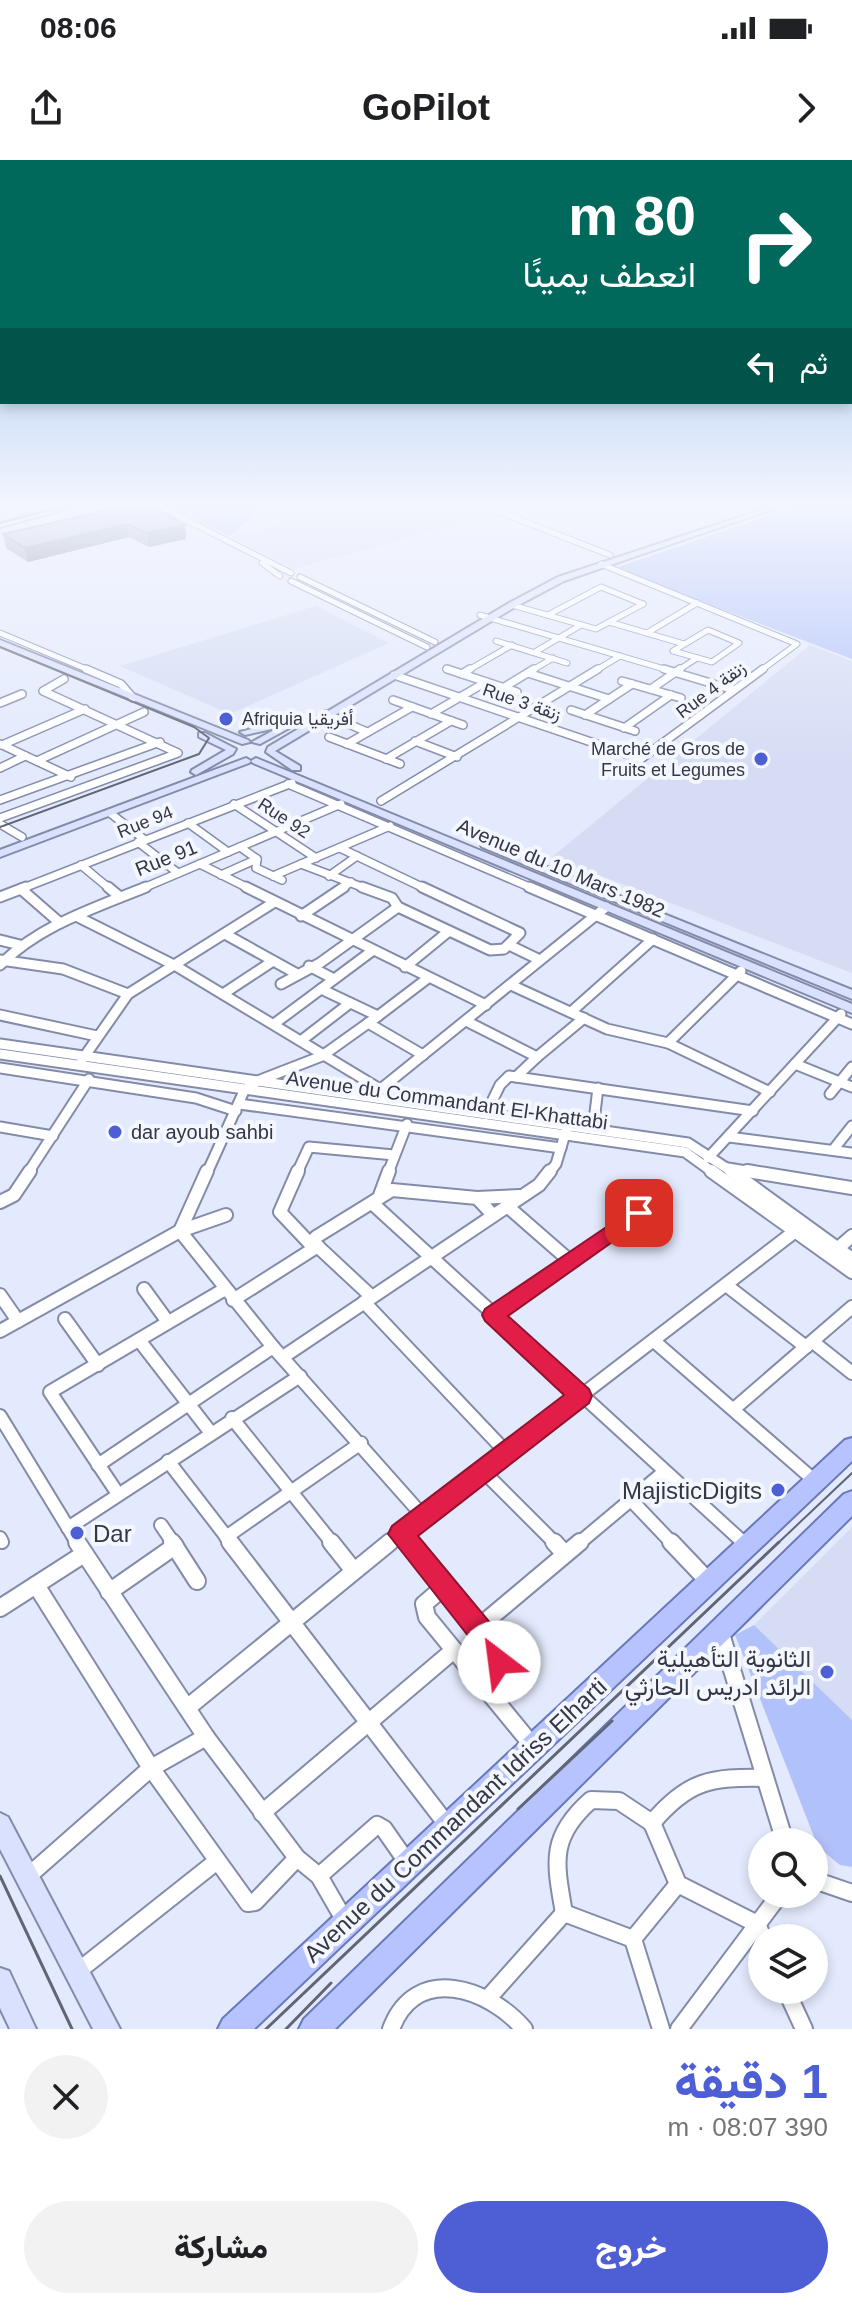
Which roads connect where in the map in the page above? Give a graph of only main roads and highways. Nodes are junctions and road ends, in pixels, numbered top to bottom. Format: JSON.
{"nodes":[{"id":1,"x":523,"y":591,"type":"edge"},
{"id":2,"x":538,"y":591,"type":"edge"},
{"id":3,"x":0,"y":643,"type":"edge"},
{"id":4,"x":0,"y":652,"type":"edge"},
{"id":5,"x":112,"y":681,"type":"road end"},
{"id":6,"x":102,"y":685,"type":"junction"},
{"id":7,"x":301,"y":719,"type":"junction"},
{"id":8,"x":245,"y":737,"type":"junction"},
{"id":9,"x":257,"y":742,"type":"junction"},
{"id":10,"x":230,"y":750,"type":"junction"},
{"id":11,"x":271,"y":750,"type":"junction"},
{"id":12,"x":251,"y":761,"type":"junction"},
{"id":13,"x":0,"y":845,"type":"edge"},
{"id":14,"x":0,"y":854,"type":"edge"},
{"id":15,"x":850,"y":1004,"type":"edge"},
{"id":16,"x":852,"y":1447,"type":"edge"},
{"id":17,"x":852,"y":1501,"type":"edge"},
{"id":18,"x":0,"y":1825,"type":"edge"},
{"id":19,"x":1,"y":1985,"type":"edge"},
{"id":20,"x":23,"y":2029,"type":"edge"},
{"id":21,"x":107,"y":2029,"type":"edge"},
{"id":22,"x":233,"y":2029,"type":"edge"},
{"id":23,"x":314,"y":2029,"type":"edge"}],
"edges":[{"from":1,"to":7,"type":"main road"},
{"from":2,"to":11,"type":"main road"},
{"from":3,"to":6,"type":"main road"},
{"from":4,"to":10,"type":"main road"},
{"from":5,"to":6,"type":"main road"},
{"from":6,"to":8,"type":"main road"},
{"from":7,"to":8,"type":"main road"},
{"from":7,"to":9,"type":"main road"},
{"from":8,"to":9,"type":"main road"},
{"from":8,"to":10,"type":"main road"},
{"from":9,"to":11,"type":"main road","name":"Avenue du 10 Mars 1982"},
{"from":10,"to":12,"type":"main road","name":"Avenue du 10 Mars 1982"},
{"from":10,"to":13,"type":"main road"},
{"from":11,"to":12,"type":"main road"},
{"from":11,"to":15,"type":"main road","name":"Avenue du 10 Mars 1982"},
{"from":12,"to":14,"type":"main road"},
{"from":12,"to":15,"type":"main road","name":"Avenue du 10 Mars 1982"},
{"from":16,"to":22,"type":"main road","name":"Avenue du Commandant Idriss Elharti"},
{"from":17,"to":23,"type":"main road","name":"Avenue du Commandant Idriss Elharti"},
{"from":18,"to":21,"type":"main road"},
{"from":19,"to":20,"type":"main road"}]}
